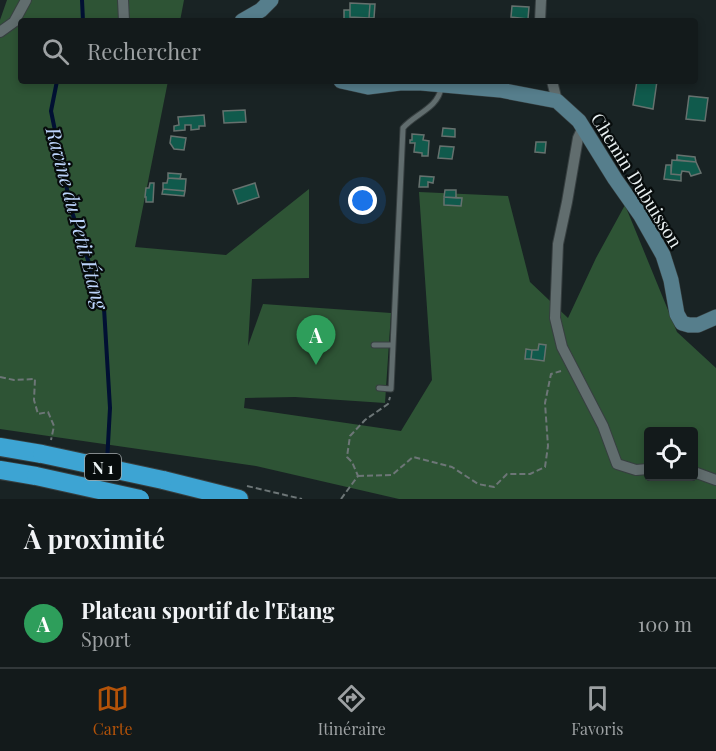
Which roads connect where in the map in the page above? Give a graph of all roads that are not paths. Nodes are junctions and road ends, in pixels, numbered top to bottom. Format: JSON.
{"nodes":[{"id":1,"x":26,"y":0,"type":"edge"},
{"id":2,"x":123,"y":0,"type":"edge"},
{"id":3,"x":271,"y":0,"type":"edge"},
{"id":4,"x":541,"y":0,"type":"edge"},
{"id":5,"x":124,"y":18,"type":"edge"},
{"id":6,"x":247,"y":18,"type":"edge"},
{"id":7,"x":540,"y":18,"type":"edge"},
{"id":8,"x":0,"y":32,"type":"edge"},
{"id":9,"x":354,"y":84,"type":"edge"},
{"id":10,"x":391,"y":84,"type":"edge"},
{"id":11,"x":441,"y":84,"type":"joint"},
{"id":12,"x":553,"y":84,"type":"edge"},
{"id":13,"x":557,"y":101,"type":"junction"},
{"id":14,"x":583,"y":127,"type":"junction"},
{"id":15,"x":716,"y":317,"type":"edge"},
{"id":16,"x":374,"y":345,"type":"dead end"},
{"id":17,"x":393,"y":345,"type":"junction"},
{"id":18,"x":379,"y":388,"type":"dead end"},
{"id":19,"x":0,"y":447,"type":"edge"},
{"id":20,"x":644,"y":469,"type":"edge"},
{"id":21,"x":0,"y":470,"type":"edge"},
{"id":22,"x":698,"y":474,"type":"edge"},
{"id":23,"x":716,"y":480,"type":"edge"},
{"id":24,"x":140,"y":499,"type":"edge"},
{"id":25,"x":239,"y":499,"type":"edge"}],
"edges":[{"from":1,"to":8,"type":"street"},
{"from":2,"to":5,"type":"street"},
{"from":3,"to":6,"type":"main road"},
{"from":4,"to":7,"type":"street"},
{"from":9,"to":10,"type":"main road"},
{"from":11,"to":13,"type":"main road"},
{"from":11,"to":17,"type":"lane"},
{"from":12,"to":13,"type":"street"},
{"from":13,"to":14,"type":"main road","name":"Chemin Dubuisson"},
{"from":14,"to":15,"type":"main road","name":"Chemin Dubuisson"},
{"from":14,"to":20,"type":"street"},
{"from":16,"to":17,"type":"lane"},
{"from":17,"to":18,"type":"lane"},
{"from":19,"to":25,"type":"highway","number":"N 1","bridge":true},
{"from":21,"to":24,"type":"highway","number":"N 1","bridge":true},
{"from":22,"to":23,"type":"street"}]}
